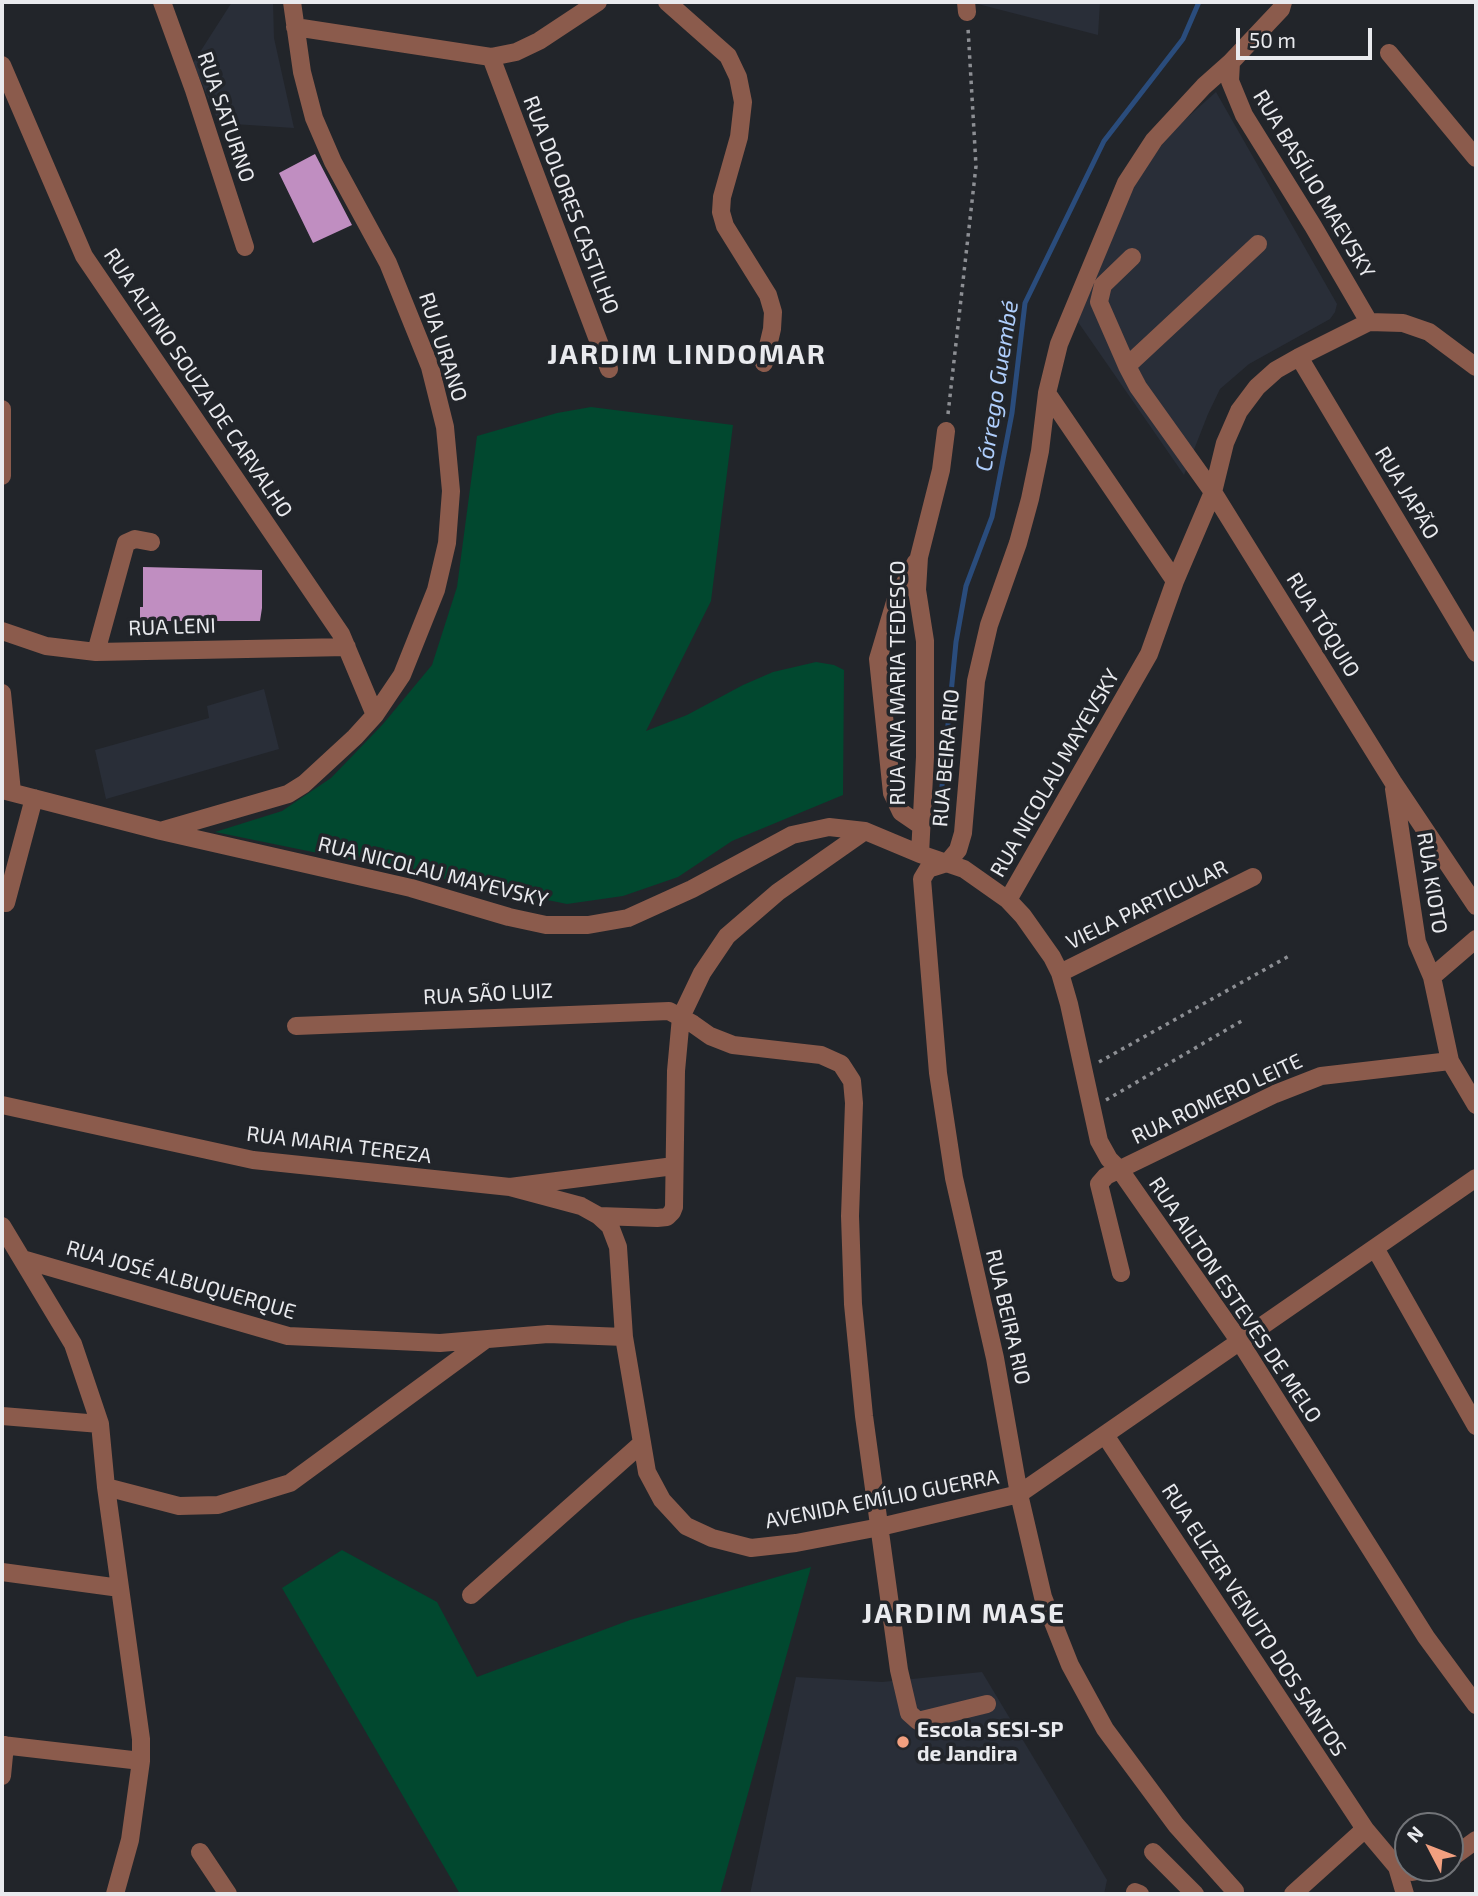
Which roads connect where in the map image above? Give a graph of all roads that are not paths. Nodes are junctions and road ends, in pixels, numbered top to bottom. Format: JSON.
{"nodes":[{"id":1,"x":162,"y":2,"type":"edge"},
{"id":2,"x":292,"y":2,"type":"edge"},
{"id":3,"x":598,"y":2,"type":"edge"},
{"id":4,"x":667,"y":2,"type":"edge"},
{"id":5,"x":1285,"y":4,"type":"edge"},
{"id":6,"x":295,"y":27,"type":"junction"},
{"id":7,"x":1389,"y":53,"type":"dead end"},
{"id":8,"x":491,"y":57,"type":"junction"},
{"id":9,"x":1231,"y":62,"type":"junction"},
{"id":10,"x":2,"y":65,"type":"edge"},
{"id":11,"x":1476,"y":158,"type":"edge"},
{"id":12,"x":1258,"y":244,"type":"dead end"},
{"id":13,"x":245,"y":247,"type":"dead end"},
{"id":14,"x":1132,"y":257,"type":"dead end"},
{"id":15,"x":1369,"y":322,"type":"junction"},
{"id":16,"x":1299,"y":357,"type":"junction"},
{"id":17,"x":764,"y":363,"type":"dead end"},
{"id":18,"x":1127,"y":366,"type":"junction"},
{"id":19,"x":1476,"y":367,"type":"edge"},
{"id":20,"x":609,"y":369,"type":"dead end"},
{"id":21,"x":1047,"y":393,"type":"junction"},
{"id":22,"x":2,"y":409,"type":"edge"},
{"id":23,"x":946,"y":431,"type":"road end"},
{"id":24,"x":2,"y":465,"type":"edge"},
{"id":25,"x":1213,"y":492,"type":"junction"},
{"id":26,"x":151,"y":542,"type":"dead end"},
{"id":27,"x":919,"y":557,"type":"junction"},
{"id":28,"x":1175,"y":581,"type":"junction"},
{"id":29,"x":2,"y":631,"type":"edge"},
{"id":30,"x":346,"y":646,"type":"junction"},
{"id":31,"x":96,"y":652,"type":"junction"},
{"id":32,"x":1476,"y":653,"type":"edge"},
{"id":33,"x":2,"y":693,"type":"edge"},
{"id":34,"x":374,"y":715,"type":"junction"},
{"id":35,"x":1393,"y":782,"type":"junction"},
{"id":36,"x":7,"y":791,"type":"edge"},
{"id":37,"x":34,"y":798,"type":"junction"},
{"id":38,"x":920,"y":825,"type":"junction"},
{"id":39,"x":161,"y":831,"type":"junction"},
{"id":40,"x":865,"y":831,"type":"junction"},
{"id":41,"x":920,"y":854,"type":"junction"},
{"id":42,"x":947,"y":863,"type":"junction"},
{"id":43,"x":1254,"y":877,"type":"dead end"},
{"id":44,"x":1008,"y":900,"type":"junction"},
{"id":45,"x":6,"y":903,"type":"dead end"},
{"id":46,"x":1476,"y":906,"type":"edge"},
{"id":47,"x":1476,"y":939,"type":"edge"},
{"id":48,"x":1060,"y":973,"type":"junction"},
{"id":49,"x":1432,"y":977,"type":"junction"},
{"id":50,"x":681,"y":1017,"type":"junction"},
{"id":51,"x":296,"y":1026,"type":"dead end"},
{"id":52,"x":1450,"y":1061,"type":"junction"},
{"id":53,"x":2,"y":1105,"type":"edge"},
{"id":54,"x":1476,"y":1105,"type":"edge"},
{"id":55,"x":674,"y":1166,"type":"junction"},
{"id":56,"x":1120,"y":1170,"type":"junction"},
{"id":57,"x":1476,"y":1178,"type":"edge"},
{"id":58,"x":510,"y":1187,"type":"junction"},
{"id":59,"x":599,"y":1216,"type":"junction"},
{"id":60,"x":3,"y":1231,"type":"edge"},
{"id":61,"x":1375,"y":1248,"type":"junction"},
{"id":62,"x":22,"y":1259,"type":"junction"},
{"id":63,"x":1121,"y":1273,"type":"dead end"},
{"id":64,"x":624,"y":1337,"type":"junction"},
{"id":65,"x":485,"y":1340,"type":"junction"},
{"id":66,"x":1240,"y":1342,"type":"junction"},
{"id":67,"x":2,"y":1416,"type":"edge"},
{"id":68,"x":100,"y":1424,"type":"junction"},
{"id":69,"x":1476,"y":1426,"type":"edge"},
{"id":70,"x":1105,"y":1435,"type":"junction"},
{"id":71,"x":641,"y":1444,"type":"junction"},
{"id":72,"x":106,"y":1487,"type":"junction"},
{"id":73,"x":1019,"y":1494,"type":"junction"},
{"id":74,"x":880,"y":1527,"type":"junction"},
{"id":75,"x":2,"y":1572,"type":"edge"},
{"id":76,"x":120,"y":1588,"type":"junction"},
{"id":77,"x":471,"y":1595,"type":"dead end"},
{"id":78,"x":987,"y":1704,"type":"dead end"},
{"id":79,"x":1476,"y":1706,"type":"edge"},
{"id":80,"x":4,"y":1745,"type":"edge"},
{"id":81,"x":141,"y":1761,"type":"junction"},
{"id":82,"x":2,"y":1776,"type":"edge"},
{"id":83,"x":1366,"y":1829,"type":"junction"},
{"id":84,"x":200,"y":1852,"type":"dead end"},
{"id":85,"x":1153,"y":1852,"type":"dead end"},
{"id":86,"x":1394,"y":1864,"type":"edge"},
{"id":87,"x":1235,"y":1891,"type":"dead end"},
{"id":88,"x":116,"y":1894,"type":"edge"},
{"id":89,"x":228,"y":1894,"type":"edge"},
{"id":90,"x":1195,"y":1894,"type":"edge"},
{"id":91,"x":1293,"y":1894,"type":"edge"}],
"edges":[{"from":1,"to":13,"type":"street","name":"RUA SATURNO"},
{"from":2,"to":6,"type":"street","name":"RUA URANO"},
{"from":3,"to":8,"type":"street"},
{"from":4,"to":17,"type":"street"},
{"from":5,"to":9,"type":"street"},
{"from":6,"to":8,"type":"street"},
{"from":6,"to":34,"type":"street","name":"RUA URANO"},
{"from":7,"to":11,"type":"street"},
{"from":8,"to":20,"type":"street","name":"RUA DOLORES CASTILHO"},
{"from":9,"to":15,"type":"street","name":"RUA BASÍLIO MAEVSKY"},
{"from":9,"to":21,"type":"street","name":"RUA BEIRA RIO"},
{"from":10,"to":30,"type":"street","name":"RUA ALTINO SOUZA DE CARVALHO"},
{"from":12,"to":18,"type":"street"},
{"from":14,"to":18,"type":"street","name":"RUA TÓQUIO"},
{"from":15,"to":16,"type":"street","name":"RUA NICOLAU MAYEVSKY"},
{"from":15,"to":19,"type":"street","name":"RUA NICOLAU MAYEVSKY"},
{"from":16,"to":25,"type":"street","name":"RUA NICOLAU MAYEVSKY"},
{"from":16,"to":32,"type":"street","name":"RUA JAPÃO"},
{"from":18,"to":25,"type":"street","name":"RUA TÓQUIO"},
{"from":21,"to":28,"type":"street"},
{"from":21,"to":42,"type":"street","name":"RUA BEIRA RIO"},
{"from":22,"to":24,"type":"street"},
{"from":23,"to":27,"type":"street","name":"RUA ANA MARIA TEDESCO"},
{"from":25,"to":28,"type":"street","name":"RUA NICOLAU MAYEVSKY"},
{"from":25,"to":35,"type":"street","name":"RUA TÓQUIO"},
{"from":26,"to":31,"type":"street"},
{"from":27,"to":38,"type":"street","name":"RUA ANA MARIA TEDESCO"},
{"from":27,"to":38,"type":"street"},
{"from":28,"to":44,"type":"street","name":"RUA NICOLAU MAYEVSKY"},
{"from":29,"to":31,"type":"street","name":"RUA LENI"},
{"from":30,"to":31,"type":"street","name":"RUA LENI"},
{"from":30,"to":34,"type":"street","name":"RUA ALTINO SOUZA DE CARVALHO"},
{"from":33,"to":36,"type":"street"},
{"from":34,"to":39,"type":"street","name":"RUA URANO"},
{"from":35,"to":46,"type":"street","name":"RUA TÓQUIO"},
{"from":35,"to":49,"type":"street","name":"RUA KIOTO"},
{"from":36,"to":37,"type":"street","name":"RUA NICOLAU MAYEVSKY"},
{"from":37,"to":39,"type":"street","name":"RUA NICOLAU MAYEVSKY"},
{"from":37,"to":45,"type":"street"},
{"from":38,"to":41,"type":"street","name":"RUA ANA MARIA TEDESCO"},
{"from":39,"to":40,"type":"street","name":"RUA NICOLAU MAYEVSKY"},
{"from":40,"to":41,"type":"street","name":"RUA NICOLAU MAYEVSKY"},
{"from":40,"to":50,"type":"street"},
{"from":41,"to":42,"type":"street","name":"RUA NICOLAU MAYEVSKY"},
{"from":42,"to":44,"type":"street","name":"RUA NICOLAU MAYEVSKY"},
{"from":42,"to":73,"type":"street","name":"RUA BEIRA RIO"},
{"from":43,"to":48,"type":"street","name":"VIELA PARTICULAR"},
{"from":44,"to":48,"type":"street","name":"RUA AILTON ESTEVES DE MELO"},
{"from":47,"to":49,"type":"street"},
{"from":48,"to":56,"type":"street","name":"RUA AILTON ESTEVES DE MELO"},
{"from":49,"to":52,"type":"street","name":"RUA KIOTO"},
{"from":50,"to":51,"type":"street","name":"RUA SÃO LUIZ"},
{"from":50,"to":55,"type":"street"},
{"from":50,"to":74,"type":"street"},
{"from":52,"to":54,"type":"street","name":"RUA KIOTO"},
{"from":52,"to":56,"type":"street","name":"RUA ROMERO LEITE"},
{"from":53,"to":58,"type":"street","name":"RUA MARIA TEREZA"},
{"from":55,"to":58,"type":"street","name":"RUA MARIA TEREZA"},
{"from":55,"to":59,"type":"street"},
{"from":56,"to":63,"type":"street","name":"RUA ROMERO LEITE"},
{"from":56,"to":66,"type":"street","name":"RUA AILTON ESTEVES DE MELO"},
{"from":57,"to":61,"type":"street"},
{"from":58,"to":59,"type":"street"},
{"from":59,"to":64,"type":"street","name":"AVENIDA EMÍLIO GUERRA"},
{"from":60,"to":62,"type":"street"},
{"from":61,"to":66,"type":"street"},
{"from":61,"to":69,"type":"street"},
{"from":62,"to":65,"type":"street","name":"RUA JOSÉ ALBUQUERQUE"},
{"from":62,"to":68,"type":"street"},
{"from":64,"to":65,"type":"street","name":"RUA JOSÉ ALBUQUERQUE"},
{"from":64,"to":71,"type":"street","name":"AVENIDA EMÍLIO GUERRA"},
{"from":65,"to":72,"type":"street"},
{"from":66,"to":70,"type":"street"},
{"from":66,"to":79,"type":"street","name":"RUA AILTON ESTEVES DE MELO"},
{"from":67,"to":68,"type":"street"},
{"from":68,"to":72,"type":"street"},
{"from":70,"to":73,"type":"street"},
{"from":70,"to":83,"type":"street","name":"RUA ELIZER VENUTO DOS SANTOS"},
{"from":71,"to":74,"type":"street","name":"AVENIDA EMÍLIO GUERRA"},
{"from":71,"to":77,"type":"street"},
{"from":72,"to":76,"type":"street"},
{"from":73,"to":74,"type":"street","name":"AVENIDA EMÍLIO GUERRA"},
{"from":73,"to":87,"type":"street"},
{"from":74,"to":78,"type":"street"},
{"from":75,"to":76,"type":"street"},
{"from":76,"to":81,"type":"street"},
{"from":80,"to":81,"type":"street"},
{"from":80,"to":82,"type":"street"},
{"from":81,"to":88,"type":"street"},
{"from":83,"to":86,"type":"street","name":"RUA ELIZER VENUTO DOS SANTOS"},
{"from":83,"to":91,"type":"street"},
{"from":84,"to":89,"type":"street"},
{"from":85,"to":90,"type":"street"}]}
